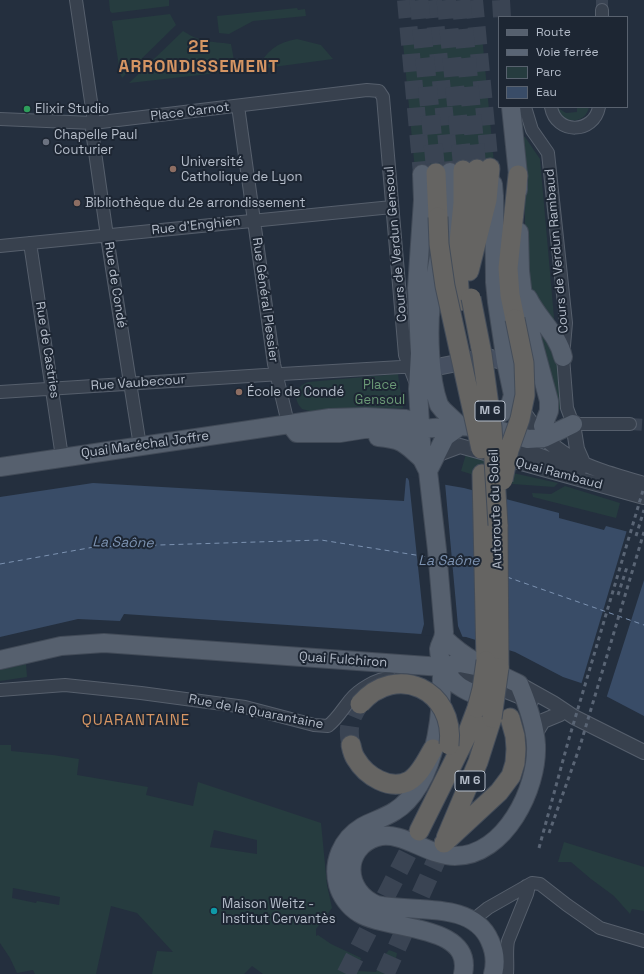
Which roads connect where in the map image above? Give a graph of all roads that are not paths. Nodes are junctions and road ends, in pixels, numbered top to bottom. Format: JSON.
{"nodes":[{"id":1,"x":76,"y":0,"type":"edge"},
{"id":2,"x":383,"y":97,"type":"joint"},
{"id":3,"x":238,"y":106,"type":"junction"},
{"id":4,"x":511,"y":108,"type":"edge"},
{"id":5,"x":525,"y":108,"type":"edge"},
{"id":6,"x":552,"y":108,"type":"edge"},
{"id":7,"x":599,"y":108,"type":"edge"},
{"id":8,"x":0,"y":119,"type":"edge"},
{"id":9,"x":93,"y":124,"type":"junction"},
{"id":10,"x":456,"y":171,"type":"junction"},
{"id":11,"x":518,"y":175,"type":"junction"},
{"id":12,"x":392,"y":207,"type":"junction"},
{"id":13,"x":255,"y":221,"type":"junction"},
{"id":14,"x":107,"y":235,"type":"junction"},
{"id":15,"x":30,"y":243,"type":"junction"},
{"id":16,"x":0,"y":246,"type":"edge"},
{"id":17,"x":521,"y":282,"type":"junction"},
{"id":18,"x":466,"y":300,"type":"junction"},
{"id":19,"x":563,"y":357,"type":"junction"},
{"id":20,"x":506,"y":362,"type":"junction"},
{"id":21,"x":421,"y":367,"type":"junction"},
{"id":22,"x":277,"y":374,"type":"junction"},
{"id":23,"x":130,"y":384,"type":"junction"},
{"id":24,"x":52,"y":388,"type":"junction"},
{"id":25,"x":0,"y":392,"type":"edge"},
{"id":26,"x":513,"y":395,"type":"junction"},
{"id":27,"x":290,"y":424,"type":"junction"},
{"id":28,"x":413,"y":424,"type":"junction"},
{"id":29,"x":573,"y":424,"type":"junction"},
{"id":30,"x":630,"y":424,"type":"tunnel mouth"},
{"id":31,"x":467,"y":426,"type":"junction"},
{"id":32,"x":543,"y":432,"type":"junction"},
{"id":33,"x":340,"y":433,"type":"junction"},
{"id":34,"x":140,"y":446,"type":"junction"},
{"id":35,"x":519,"y":448,"type":"dead end"},
{"id":36,"x":481,"y":449,"type":"junction"},
{"id":37,"x":62,"y":457,"type":"junction"},
{"id":38,"x":429,"y":462,"type":"junction"},
{"id":39,"x":584,"y":465,"type":"junction"},
{"id":40,"x":0,"y":467,"type":"edge"},
{"id":41,"x":641,"y":492,"type":"edge"},
{"id":42,"x":498,"y":525,"type":"junction"},
{"id":43,"x":444,"y":638,"type":"junction"},
{"id":44,"x":0,"y":660,"type":"edge"},
{"id":45,"x":373,"y":662,"type":"junction"},
{"id":46,"x":442,"y":667,"type":"junction"},
{"id":47,"x":482,"y":667,"type":"junction"},
{"id":48,"x":374,"y":681,"type":"junction"},
{"id":49,"x":0,"y":690,"type":"edge"},
{"id":50,"x":442,"y":691,"type":"junction"},
{"id":51,"x":522,"y":691,"type":"junction"},
{"id":52,"x":360,"y":704,"type":"tunnel mouth"},
{"id":53,"x":560,"y":714,"type":"junction"},
{"id":54,"x":493,"y":715,"type":"junction"},
{"id":55,"x":574,"y":717,"type":"junction"},
{"id":56,"x":535,"y":734,"type":"junction"},
{"id":57,"x":351,"y":745,"type":"tunnel mouth"},
{"id":58,"x":441,"y":747,"type":"junction"},
{"id":59,"x":644,"y":752,"type":"edge"},
{"id":60,"x":531,"y":780,"type":"junction"},
{"id":61,"x":526,"y":886,"type":"junction"},
{"id":62,"x":473,"y":920,"type":"junction"},
{"id":63,"x":644,"y":941,"type":"edge"},
{"id":64,"x":463,"y":974,"type":"edge"},
{"id":65,"x":493,"y":974,"type":"edge"},
{"id":66,"x":507,"y":974,"type":"edge"}],
"edges":[{"from":1,"to":9,"type":"street"},
{"from":2,"to":3,"type":"street","name":"Place Carnot"},
{"from":2,"to":12,"type":"street","name":"Cours de Verdun Gensoul"},
{"from":3,"to":9,"type":"street","name":"Place Carnot"},
{"from":3,"to":13,"type":"street","name":"Rue Général Plessier"},
{"from":4,"to":11,"type":"main road"},
{"from":5,"to":19,"type":"street","name":"Cours de Verdun Rambaud"},
{"from":6,"to":7,"type":"street"},
{"from":8,"to":9,"type":"street","name":"Place Carnot"},
{"from":9,"to":14,"type":"street","name":"Rue de Condé"},
{"from":10,"to":18,"type":"highway","name":"Autoroute du Soleil","number":"M 6"},
{"from":10,"to":18,"type":"highway","name":"Autoroute du Soleil","number":"M 6"},
{"from":10,"to":20,"type":"main road"},
{"from":10,"to":21,"type":"main road"},
{"from":10,"to":21,"type":"main road"},
{"from":10,"to":36,"type":"highway","bridge":true},
{"from":11,"to":17,"type":"main road"},
{"from":11,"to":42,"type":"highway","bridge":true},
{"from":12,"to":13,"type":"street","name":"Rue d'Enghien"},
{"from":12,"to":21,"type":"street","name":"Cours de Verdun Gensoul"},
{"from":13,"to":14,"type":"street","name":"Rue d'Enghien"},
{"from":13,"to":22,"type":"street","name":"Rue Général Plessier"},
{"from":14,"to":15,"type":"street","name":"Rue d'Enghien"},
{"from":14,"to":23,"type":"street","name":"Rue de Condé"},
{"from":15,"to":16,"type":"street","name":"Rue d'Enghien"},
{"from":15,"to":24,"type":"street","name":"Rue de Castries"},
{"from":17,"to":19,"type":"main road"},
{"from":17,"to":32,"type":"main road"},
{"from":18,"to":36,"type":"highway","name":"Autoroute du Soleil","number":"M 6","bridge":true},
{"from":18,"to":42,"type":"highway","name":"Autoroute du Soleil","number":"M 6","bridge":true},
{"from":19,"to":29,"type":"street","name":"Cours de Verdun Rambaud"},
{"from":20,"to":21,"type":"main road"},
{"from":20,"to":26,"type":"main road"},
{"from":21,"to":22,"type":"street"},
{"from":21,"to":28,"type":"main road"},
{"from":21,"to":31,"type":"main road"},
{"from":22,"to":23,"type":"street","name":"Rue Vaubecour"},
{"from":22,"to":27,"type":"street"},
{"from":23,"to":24,"type":"street","name":"Rue Vaubecour"},
{"from":23,"to":34,"type":"street","name":"Rue de Condé"},
{"from":24,"to":25,"type":"street","name":"Rue Vaubecour"},
{"from":24,"to":37,"type":"street","name":"Rue de Castries"},
{"from":26,"to":31,"type":"main road"},
{"from":26,"to":32,"type":"street","name":"Quai Rambaud"},
{"from":27,"to":28,"type":"main road","name":"Quai Maréchal Joffre"},
{"from":27,"to":33,"type":"main road","name":"Quai Maréchal Joffre"},
{"from":27,"to":34,"type":"main road","name":"Quai Maréchal Joffre"},
{"from":28,"to":31,"type":"main road","name":"Quai Maréchal Joffre"},
{"from":28,"to":33,"type":"main road","name":"Quai Maréchal Joffre"},
{"from":28,"to":38,"type":"main road"},
{"from":29,"to":30,"type":"street"},
{"from":29,"to":32,"type":"main road"},
{"from":29,"to":39,"type":"street"},
{"from":31,"to":32,"type":"main road"},
{"from":31,"to":38,"type":"main road"},
{"from":32,"to":39,"type":"street","name":"Quai Rambaud"},
{"from":33,"to":38,"type":"main road"},
{"from":34,"to":37,"type":"main road","name":"Quai Maréchal Joffre"},
{"from":35,"to":41,"type":"street","name":"Quai Rambaud"},
{"from":36,"to":54,"type":"highway","name":"Autoroute du Soleil","number":"M 6","bridge":true},
{"from":37,"to":40,"type":"main road","name":"Quai Maréchal Joffre"},
{"from":38,"to":41,"type":"street","name":"Quai Rambaud"},
{"from":38,"to":43,"type":"main road"},
{"from":39,"to":41,"type":"street","name":"Quai Rambaud"},
{"from":42,"to":54,"type":"highway","name":"Autoroute du Soleil","number":"M 6","bridge":true},
{"from":43,"to":46,"type":"main road"},
{"from":43,"to":47,"type":"main road"},
{"from":44,"to":45,"type":"main road","name":"Quai Fulchiron"},
{"from":45,"to":46,"type":"main road","name":"Quai Fulchiron"},
{"from":45,"to":48,"type":"street"},
{"from":46,"to":47,"type":"main road"},
{"from":46,"to":50,"type":"main road"},
{"from":46,"to":51,"type":"street","name":"Quai Fulchiron"},
{"from":46,"to":54,"type":"main road"},
{"from":47,"to":51,"type":"main road","name":"Quai Fulchiron"},
{"from":48,"to":49,"type":"street","name":"Rue de la Quarantaine"},
{"from":48,"to":50,"type":"street","name":"Rue de la Quarantaine"},
{"from":50,"to":58,"type":"main road"},
{"from":51,"to":53,"type":"street","name":"Quai Fulchiron"},
{"from":51,"to":55,"type":"street","name":"Quai Fulchiron"},
{"from":51,"to":56,"type":"main road"},
{"from":52,"to":58,"type":"highway","bridge":true},
{"from":53,"to":55,"type":"street","name":"Quai Fulchiron"},
{"from":53,"to":56,"type":"street"},
{"from":54,"to":54,"type":"highway","name":"Autoroute du Soleil","number":"M 6"},
{"from":54,"to":58,"type":"highway","name":"Autoroute du Soleil","number":"M 6"},
{"from":54,"to":60,"type":"main road"},
{"from":55,"to":59,"type":"street"},
{"from":56,"to":60,"type":"main road"},
{"from":57,"to":58,"type":"highway"},
{"from":58,"to":64,"type":"main road"},
{"from":60,"to":62,"type":"main road"},
{"from":61,"to":62,"type":"street"},
{"from":61,"to":63,"type":"street"},
{"from":61,"to":66,"type":"street"},
{"from":62,"to":65,"type":"main road"}]}
